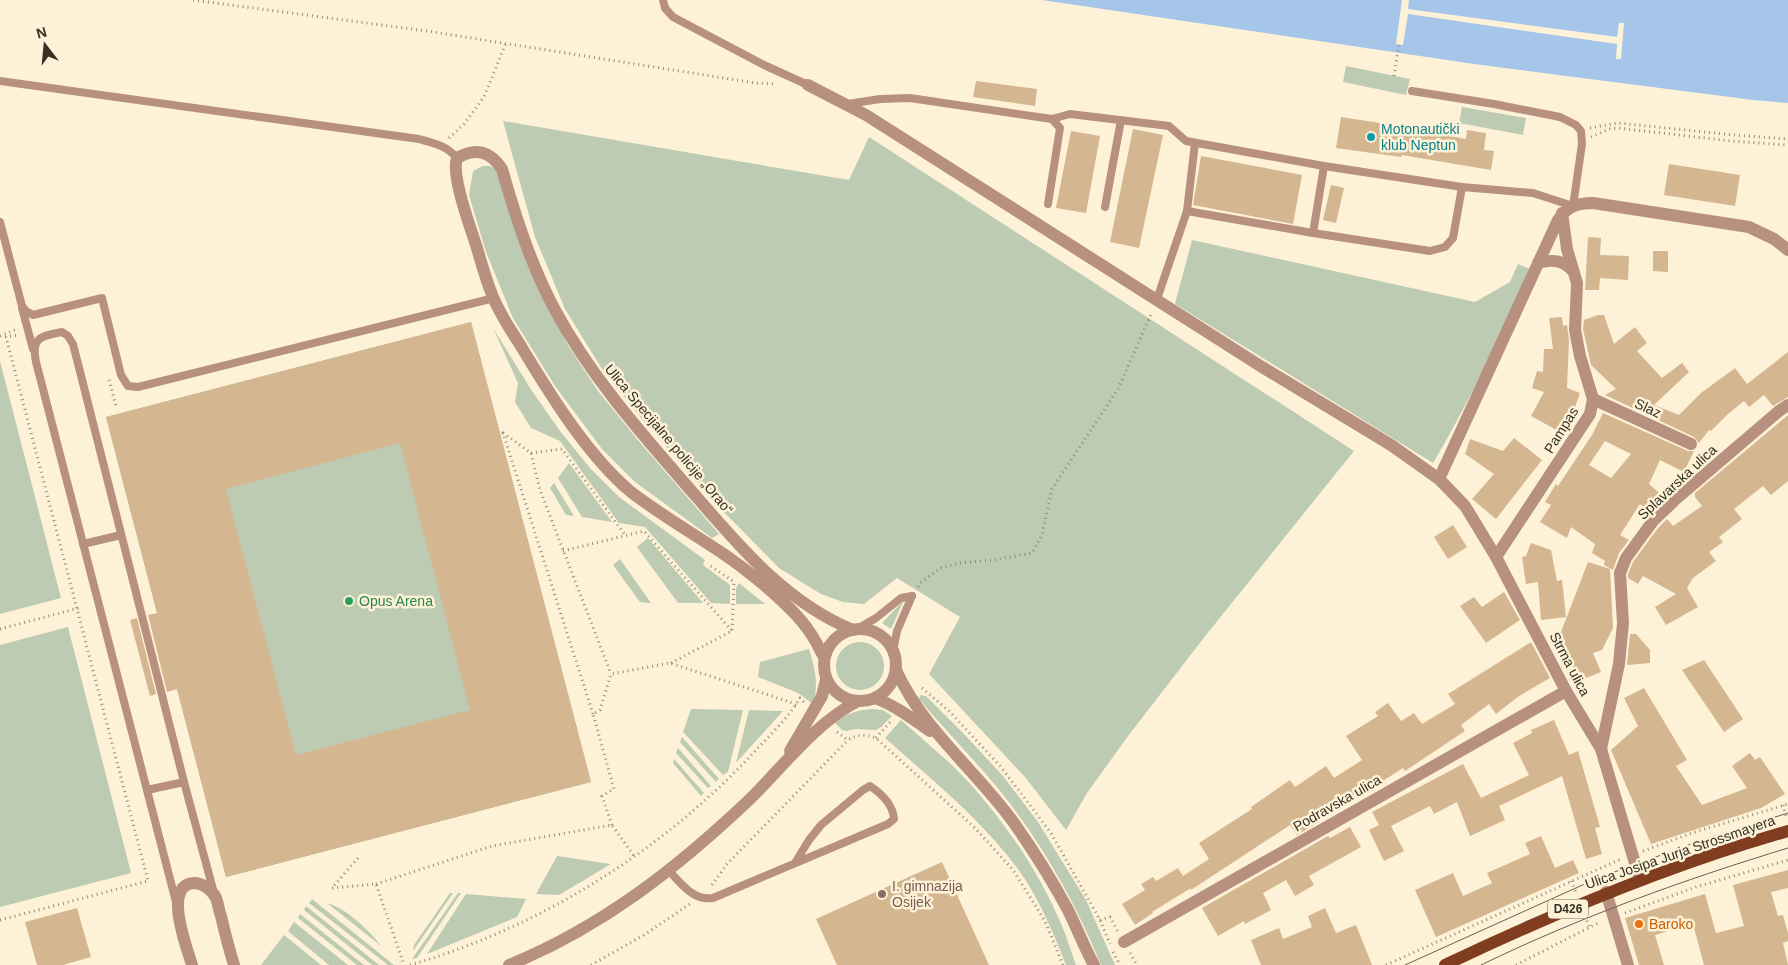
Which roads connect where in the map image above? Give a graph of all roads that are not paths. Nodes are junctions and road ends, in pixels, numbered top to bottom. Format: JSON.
{"nodes":[{"id":1,"x":664,"y":0,"type":"edge"},
{"id":2,"x":0,"y":81,"type":"edge"},
{"id":3,"x":808,"y":86,"type":"joint"},
{"id":4,"x":1412,"y":91,"type":"dead end"},
{"id":5,"x":846,"y":104,"type":"junction"},
{"id":6,"x":1052,"y":119,"type":"junction"},
{"id":7,"x":1121,"y":120,"type":"junction"},
{"id":8,"x":1195,"y":143,"type":"junction"},
{"id":9,"x":457,"y":158,"type":"junction"},
{"id":10,"x":1324,"y":166,"type":"junction"},
{"id":11,"x":1462,"y":187,"type":"junction"},
{"id":12,"x":1048,"y":204,"type":"dead end"},
{"id":13,"x":1105,"y":206,"type":"dead end"},
{"id":14,"x":1187,"y":210,"type":"junction"},
{"id":15,"x":1568,"y":210,"type":"junction"},
{"id":16,"x":0,"y":222,"type":"edge"},
{"id":17,"x":1313,"y":233,"type":"junction"},
{"id":18,"x":1788,"y":250,"type":"edge"},
{"id":19,"x":1538,"y":263,"type":"junction"},
{"id":20,"x":1575,"y":273,"type":"junction"},
{"id":21,"x":494,"y":298,"type":"junction"},
{"id":22,"x":1157,"y":299,"type":"junction"},
{"id":23,"x":22,"y":306,"type":"junction"},
{"id":24,"x":33,"y":349,"type":"junction"},
{"id":25,"x":1593,"y":398,"type":"junction"},
{"id":26,"x":1788,"y":405,"type":"edge"},
{"id":27,"x":1691,"y":444,"type":"dead end"},
{"id":28,"x":1439,"y":479,"type":"junction"},
{"id":29,"x":121,"y":535,"type":"junction"},
{"id":30,"x":83,"y":544,"type":"junction"},
{"id":31,"x":1496,"y":557,"type":"junction"},
{"id":32,"x":855,"y":630,"type":"junction"},
{"id":33,"x":893,"y":651,"type":"junction"},
{"id":34,"x":824,"y":657,"type":"junction"},
{"id":35,"x":896,"y":670,"type":"junction"},
{"id":36,"x":826,"y":680,"type":"junction"},
{"id":37,"x":1566,"y":691,"type":"junction"},
{"id":38,"x":875,"y":698,"type":"junction"},
{"id":39,"x":858,"y":701,"type":"junction"},
{"id":40,"x":939,"y":737,"type":"junction"},
{"id":41,"x":1601,"y":749,"type":"junction"},
{"id":42,"x":781,"y":766,"type":"junction"},
{"id":43,"x":184,"y":782,"type":"junction"},
{"id":44,"x":147,"y":790,"type":"junction"},
{"id":45,"x":1788,"y":831,"type":"edge"},
{"id":46,"x":795,"y":863,"type":"junction"},
{"id":47,"x":669,"y":871,"type":"junction"},
{"id":48,"x":1640,"y":880,"type":"junction"},
{"id":49,"x":1606,"y":892,"type":"junction"},
{"id":50,"x":216,"y":898,"type":"junction"},
{"id":51,"x":177,"y":907,"type":"junction"},
{"id":52,"x":1124,"y":942,"type":"dead end"},
{"id":53,"x":1083,"y":946,"type":"junction"},
{"id":54,"x":192,"y":965,"type":"edge"},
{"id":55,"x":234,"y":965,"type":"edge"},
{"id":56,"x":508,"y":965,"type":"edge"},
{"id":57,"x":1088,"y":965,"type":"edge"},
{"id":58,"x":1094,"y":965,"type":"edge"},
{"id":59,"x":1445,"y":965,"type":"edge"},
{"id":60,"x":1628,"y":965,"type":"edge"}],
"edges":[{"from":1,"to":3,"type":"lane"},
{"from":2,"to":9,"type":"lane"},
{"from":3,"to":5,"type":"street","name":"Strma ulica"},
{"from":4,"to":15,"type":"lane"},
{"from":5,"to":6,"type":"lane"},
{"from":5,"to":22,"type":"street","name":"Strma ulica"},
{"from":6,"to":7,"type":"lane"},
{"from":6,"to":12,"type":"lane"},
{"from":7,"to":8,"type":"lane"},
{"from":7,"to":13,"type":"lane"},
{"from":8,"to":10,"type":"lane"},
{"from":8,"to":14,"type":"lane"},
{"from":9,"to":21,"type":"street"},
{"from":9,"to":32,"type":"street","name":"Ulica Specijalne policije „Orao“"},
{"from":10,"to":11,"type":"lane"},
{"from":10,"to":17,"type":"lane"},
{"from":11,"to":15,"type":"lane"},
{"from":11,"to":17,"type":"lane"},
{"from":14,"to":17,"type":"lane"},
{"from":14,"to":22,"type":"lane"},
{"from":15,"to":18,"type":"street"},
{"from":15,"to":19,"type":"street"},
{"from":15,"to":20,"type":"street","name":"Pampas"},
{"from":16,"to":23,"type":"lane"},
{"from":19,"to":20,"type":"street"},
{"from":19,"to":28,"type":"street"},
{"from":20,"to":25,"type":"street","name":"Pampas"},
{"from":21,"to":23,"type":"lane"},
{"from":21,"to":34,"type":"street"},
{"from":22,"to":28,"type":"street","name":"Strma ulica"},
{"from":23,"to":24,"type":"lane"},
{"from":24,"to":29,"type":"lane"},
{"from":24,"to":30,"type":"lane"},
{"from":25,"to":27,"type":"street","name":"Slaz"},
{"from":25,"to":31,"type":"street","name":"Pampas"},
{"from":26,"to":41,"type":"street","name":"Splavarska ulica"},
{"from":28,"to":31,"type":"street","name":"Strma ulica"},
{"from":29,"to":30,"type":"lane"},
{"from":29,"to":43,"type":"lane"},
{"from":30,"to":44,"type":"lane"},
{"from":31,"to":37,"type":"street","name":"Strma ulica"},
{"from":32,"to":33,"type":"street"},
{"from":32,"to":33,"type":"lane"},
{"from":32,"to":34,"type":"street"},
{"from":33,"to":35,"type":"street"},
{"from":34,"to":36,"type":"street"},
{"from":35,"to":38,"type":"street"},
{"from":35,"to":40,"type":"street"},
{"from":36,"to":39,"type":"street"},
{"from":36,"to":42,"type":"street"},
{"from":37,"to":41,"type":"street","name":"Strma ulica"},
{"from":37,"to":52,"type":"street","name":"Podravska ulica"},
{"from":38,"to":39,"type":"street"},
{"from":38,"to":40,"type":"street"},
{"from":39,"to":42,"type":"street"},
{"from":40,"to":53,"type":"street"},
{"from":41,"to":48,"type":"street","name":"Strma ulica"},
{"from":42,"to":47,"type":"street"},
{"from":43,"to":44,"type":"lane"},
{"from":43,"to":50,"type":"lane"},
{"from":44,"to":51,"type":"lane"},
{"from":45,"to":48,"type":"main road","name":"Ulica Josipa Jurja Strossmayera","number":"D426"},
{"from":46,"to":46,"type":"lane"},
{"from":46,"to":47,"type":"lane"},
{"from":47,"to":56,"type":"street"},
{"from":48,"to":49,"type":"main road","name":"Ulica Josipa Jurja Strossmayera","number":"D426"},
{"from":49,"to":59,"type":"main road","name":"Ulica Josipa Jurja Strossmayera","number":"D426"},
{"from":49,"to":60,"type":"street"},
{"from":50,"to":51,"type":"street"},
{"from":50,"to":55,"type":"street"},
{"from":51,"to":54,"type":"street"},
{"from":53,"to":57,"type":"street"},
{"from":53,"to":58,"type":"street"}]}
